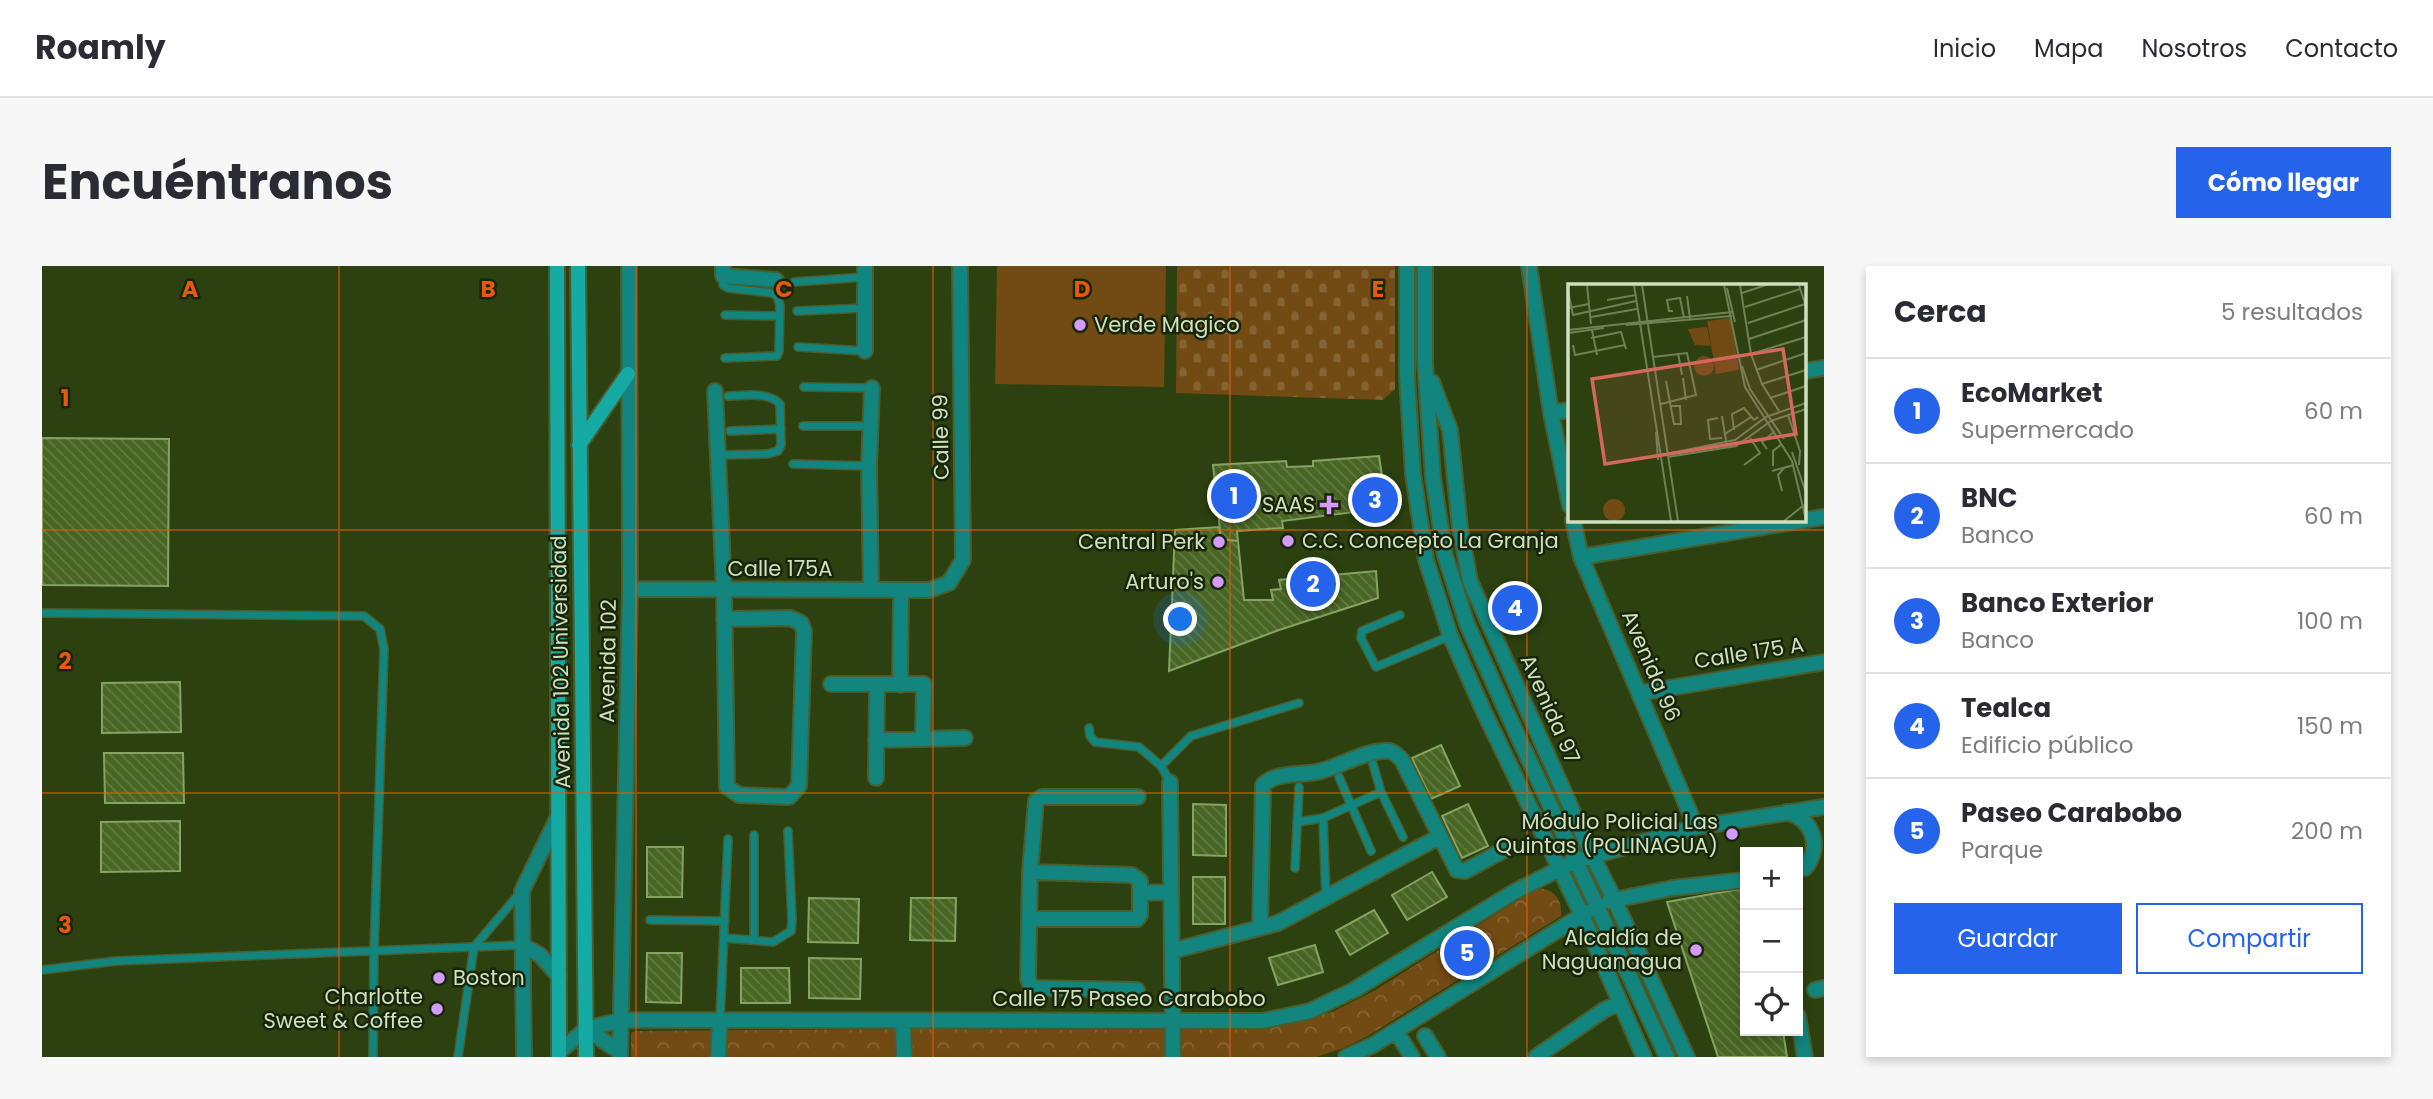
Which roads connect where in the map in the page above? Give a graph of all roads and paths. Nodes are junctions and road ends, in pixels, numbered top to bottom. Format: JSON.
{"nodes":[{"id":1,"x":557,"y":266,"type":"edge"},
{"id":2,"x":578,"y":266,"type":"edge"},
{"id":3,"x":629,"y":266,"type":"edge"},
{"id":4,"x":960,"y":266,"type":"edge"},
{"id":5,"x":1406,"y":266,"type":"edge"},
{"id":6,"x":1425,"y":266,"type":"edge"},
{"id":7,"x":1531,"y":266,"type":"edge"},
{"id":8,"x":723,"y":271,"type":"edge"},
{"id":9,"x":865,"y":272,"type":"edge"},
{"id":10,"x":776,"y":280,"type":"dead end"},
{"id":11,"x":794,"y":282,"type":"dead end"},
{"id":12,"x":866,"y":308,"type":"junction"},
{"id":13,"x":797,"y":311,"type":"dead end"},
{"id":14,"x":724,"y":316,"type":"dead end"},
{"id":15,"x":780,"y":316,"type":"junction"},
{"id":16,"x":798,"y":347,"type":"dead end"},
{"id":17,"x":864,"y":351,"type":"joint"},
{"id":18,"x":725,"y":358,"type":"dead end"},
{"id":19,"x":1425,"y":363,"type":"junction"},
{"id":20,"x":1824,"y":368,"type":"edge"},
{"id":21,"x":1806,"y":371,"type":"edge"},
{"id":22,"x":628,"y":374,"type":"junction"},
{"id":23,"x":804,"y":387,"type":"dead end"},
{"id":24,"x":872,"y":388,"type":"joint"},
{"id":25,"x":722,"y":393,"type":"joint"},
{"id":26,"x":1568,"y":410,"type":"edge"},
{"id":27,"x":1551,"y":413,"type":"junction"},
{"id":28,"x":803,"y":426,"type":"dead end"},
{"id":29,"x":871,"y":426,"type":"junction"},
{"id":30,"x":781,"y":429,"type":"junction"},
{"id":31,"x":730,"y":431,"type":"dead end"},
{"id":32,"x":579,"y":445,"type":"junction"},
{"id":33,"x":719,"y":455,"type":"junction"},
{"id":34,"x":793,"y":464,"type":"dead end"},
{"id":35,"x":869,"y":466,"type":"junction"},
{"id":36,"x":1568,"y":496,"type":"edge"},
{"id":37,"x":1824,"y":517,"type":"edge"},
{"id":38,"x":1806,"y":520,"type":"edge"},
{"id":39,"x":1573,"y":522,"type":"edge"},
{"id":40,"x":1794,"y":522,"type":"edge"},
{"id":41,"x":1581,"y":557,"type":"junction"},
{"id":42,"x":631,"y":589,"type":"junction"},
{"id":43,"x":724,"y":589,"type":"junction"},
{"id":44,"x":871,"y":590,"type":"junction"},
{"id":45,"x":901,"y":590,"type":"junction"},
{"id":46,"x":929,"y":590,"type":"joint"},
{"id":47,"x":42,"y":613,"type":"edge"},
{"id":48,"x":1401,"y":615,"type":"dead end"},
{"id":49,"x":723,"y":619,"type":"junction"},
{"id":50,"x":1450,"y":635,"type":"junction"},
{"id":51,"x":1824,"y":662,"type":"edge"},
{"id":52,"x":831,"y":684,"type":"dead end"},
{"id":53,"x":877,"y":684,"type":"junction"},
{"id":54,"x":900,"y":685,"type":"junction"},
{"id":55,"x":1640,"y":693,"type":"junction"},
{"id":56,"x":1299,"y":703,"type":"dead end"},
{"id":57,"x":1089,"y":728,"type":"dead end"},
{"id":58,"x":965,"y":738,"type":"dead end"},
{"id":59,"x":876,"y":740,"type":"junction"},
{"id":60,"x":923,"y":740,"type":"junction"},
{"id":61,"x":1373,"y":764,"type":"dead end"},
{"id":62,"x":1161,"y":766,"type":"junction"},
{"id":63,"x":1339,"y":777,"type":"dead end"},
{"id":64,"x":876,"y":779,"type":"dead end"},
{"id":65,"x":1170,"y":782,"type":"joint"},
{"id":66,"x":1299,"y":788,"type":"dead end"},
{"id":67,"x":1381,"y":792,"type":"junction"},
{"id":68,"x":1138,"y":797,"type":"dead end"},
{"id":69,"x":1350,"y":805,"type":"junction"},
{"id":70,"x":1824,"y":807,"type":"edge"},
{"id":71,"x":1787,"y":813,"type":"junction"},
{"id":72,"x":558,"y":817,"type":"junction"},
{"id":73,"x":1323,"y":818,"type":"junction"},
{"id":74,"x":1297,"y":822,"type":"junction"},
{"id":75,"x":1696,"y":827,"type":"junction"},
{"id":76,"x":789,"y":831,"type":"dead end"},
{"id":77,"x":1819,"y":834,"type":"edge"},
{"id":78,"x":754,"y":835,"type":"dead end"},
{"id":79,"x":1403,"y":837,"type":"dead end"},
{"id":80,"x":1439,"y":838,"type":"junction"},
{"id":81,"x":728,"y":839,"type":"dead end"},
{"id":82,"x":1504,"y":850,"type":"dead end"},
{"id":83,"x":1371,"y":851,"type":"dead end"},
{"id":84,"x":1592,"y":857,"type":"junction"},
{"id":85,"x":1575,"y":861,"type":"junction"},
{"id":86,"x":1803,"y":866,"type":"edge"},
{"id":87,"x":1824,"y":866,"type":"edge"},
{"id":88,"x":1295,"y":868,"type":"dead end"},
{"id":89,"x":1559,"y":869,"type":"junction"},
{"id":90,"x":1803,"y":869,"type":"edge"},
{"id":91,"x":1030,"y":872,"type":"junction"},
{"id":92,"x":1740,"y":881,"type":"edge"},
{"id":93,"x":522,"y":891,"type":"junction"},
{"id":94,"x":1171,"y":892,"type":"junction"},
{"id":95,"x":1140,"y":893,"type":"junction"},
{"id":96,"x":1326,"y":898,"type":"junction"},
{"id":97,"x":1614,"y":899,"type":"junction"},
{"id":98,"x":1597,"y":907,"type":"junction"},
{"id":99,"x":1582,"y":915,"type":"junction"},
{"id":100,"x":1029,"y":919,"type":"junction"},
{"id":101,"x":650,"y":920,"type":"dead end"},
{"id":102,"x":725,"y":921,"type":"junction"},
{"id":103,"x":1260,"y":928,"type":"junction"},
{"id":104,"x":725,"y":938,"type":"junction"},
{"id":105,"x":754,"y":940,"type":"junction"},
{"id":106,"x":522,"y":945,"type":"junction"},
{"id":107,"x":474,"y":947,"type":"junction"},
{"id":108,"x":374,"y":951,"type":"junction"},
{"id":109,"x":1172,"y":951,"type":"junction"},
{"id":110,"x":42,"y":970,"type":"edge"},
{"id":111,"x":559,"y":976,"type":"junction"},
{"id":112,"x":1136,"y":990,"type":"dead end"},
{"id":113,"x":1620,"y":1003,"type":"junction"},
{"id":114,"x":621,"y":1020,"type":"junction"},
{"id":115,"x":1173,"y":1020,"type":"junction"},
{"id":116,"x":720,"y":1021,"type":"junction"},
{"id":117,"x":903,"y":1021,"type":"junction"},
{"id":118,"x":586,"y":1029,"type":"junction"},
{"id":119,"x":1396,"y":1031,"type":"junction"},
{"id":120,"x":1425,"y":1036,"type":"dead end"},
{"id":121,"x":1801,"y":1036,"type":"edge"},
{"id":122,"x":620,"y":1054,"type":"edge"},
{"id":123,"x":558,"y":1055,"type":"edge"},
{"id":124,"x":373,"y":1057,"type":"edge"},
{"id":125,"x":458,"y":1057,"type":"edge"},
{"id":126,"x":524,"y":1057,"type":"edge"},
{"id":127,"x":586,"y":1057,"type":"edge"},
{"id":128,"x":718,"y":1057,"type":"edge"},
{"id":129,"x":904,"y":1057,"type":"edge"},
{"id":130,"x":1173,"y":1057,"type":"edge"},
{"id":131,"x":1346,"y":1057,"type":"edge"},
{"id":132,"x":1412,"y":1057,"type":"edge"},
{"id":133,"x":1438,"y":1057,"type":"edge"},
{"id":134,"x":1536,"y":1057,"type":"edge"},
{"id":135,"x":1644,"y":1057,"type":"edge"},
{"id":136,"x":1667,"y":1057,"type":"edge"},
{"id":137,"x":1687,"y":1057,"type":"edge"},
{"id":138,"x":1805,"y":1057,"type":"edge"}],
"edges":[{"from":1,"to":72,"type":"main road"},
{"from":2,"to":32,"type":"main road","name":"Avenida 102 Universidad"},
{"from":3,"to":22,"type":"street","name":"Avenida 102"},
{"from":4,"to":46,"type":"street","name":"Calle 99"},
{"from":5,"to":50,"type":"street"},
{"from":6,"to":19,"type":"street"},
{"from":7,"to":27,"type":"street"},
{"from":8,"to":10,"type":"street"},
{"from":8,"to":15,"type":"lane"},
{"from":9,"to":11,"type":"lane"},
{"from":9,"to":12,"type":"street"},
{"from":12,"to":13,"type":"lane"},
{"from":12,"to":17,"type":"street"},
{"from":14,"to":15,"type":"lane"},
{"from":15,"to":18,"type":"lane"},
{"from":16,"to":17,"type":"lane"},
{"from":19,"to":84,"type":"street","name":"Avenida 97"},
{"from":19,"to":85,"type":"street"},
{"from":20,"to":21,"type":"street"},
{"from":22,"to":32,"type":"main road"},
{"from":22,"to":42,"type":"street","name":"Avenida 102"},
{"from":23,"to":24,"type":"lane"},
{"from":24,"to":29,"type":"street"},
{"from":25,"to":30,"type":"lane"},
{"from":25,"to":33,"type":"street"},
{"from":26,"to":27,"type":"street"},
{"from":27,"to":36,"type":"street"},
{"from":28,"to":29,"type":"lane"},
{"from":29,"to":35,"type":"street"},
{"from":30,"to":31,"type":"lane"},
{"from":30,"to":33,"type":"lane"},
{"from":32,"to":118,"type":"main road","name":"Avenida 102 Universidad"},
{"from":33,"to":43,"type":"street"},
{"from":34,"to":35,"type":"lane"},
{"from":35,"to":44,"type":"street"},
{"from":37,"to":38,"type":"street"},
{"from":39,"to":41,"type":"street","name":"Avenida 96"},
{"from":40,"to":41,"type":"street"},
{"from":41,"to":55,"type":"street","name":"Avenida 96"},
{"from":42,"to":43,"type":"street","name":"Calle 175A"},
{"from":42,"to":114,"type":"street","name":"Avenida 102"},
{"from":43,"to":44,"type":"street","name":"Calle 175A"},
{"from":43,"to":49,"type":"street"},
{"from":44,"to":45,"type":"street","name":"Calle 175A"},
{"from":45,"to":46,"type":"street","name":"Calle 175A"},
{"from":45,"to":54,"type":"street"},
{"from":47,"to":108,"type":"lane"},
{"from":48,"to":50,"type":"lane"},
{"from":49,"to":49,"type":"street"},
{"from":50,"to":89,"type":"street"},
{"from":51,"to":55,"type":"street","name":"Calle 175 A"},
{"from":52,"to":53,"type":"street"},
{"from":53,"to":54,"type":"street"},
{"from":53,"to":59,"type":"street"},
{"from":54,"to":60,"type":"street"},
{"from":55,"to":75,"type":"street","name":"Avenida 96"},
{"from":56,"to":62,"type":"lane"},
{"from":57,"to":62,"type":"lane"},
{"from":58,"to":60,"type":"street"},
{"from":59,"to":60,"type":"street"},
{"from":59,"to":64,"type":"street"},
{"from":61,"to":67,"type":"lane"},
{"from":62,"to":65,"type":"lane"},
{"from":63,"to":69,"type":"lane"},
{"from":65,"to":94,"type":"street"},
{"from":66,"to":74,"type":"lane"},
{"from":67,"to":69,"type":"lane"},
{"from":67,"to":79,"type":"lane"},
{"from":68,"to":91,"type":"street"},
{"from":69,"to":73,"type":"lane"},
{"from":69,"to":83,"type":"lane"},
{"from":70,"to":71,"type":"street","name":"Calle 175 Paseo Carabobo"},
{"from":71,"to":75,"type":"street","name":"Calle 175 Paseo Carabobo"},
{"from":71,"to":77,"type":"street"},
{"from":72,"to":93,"type":"street"},
{"from":72,"to":111,"type":"main road"},
{"from":73,"to":74,"type":"lane"},
{"from":73,"to":96,"type":"lane"},
{"from":74,"to":88,"type":"lane"},
{"from":75,"to":84,"type":"street","name":"Calle 175 Paseo Carabobo"},
{"from":76,"to":105,"type":"lane"},
{"from":77,"to":86,"type":"street"},
{"from":78,"to":105,"type":"lane"},
{"from":80,"to":82,"type":"street"},
{"from":80,"to":96,"type":"street"},
{"from":80,"to":103,"type":"street"},
{"from":81,"to":102,"type":"lane"},
{"from":84,"to":85,"type":"street","name":"Calle 175 Paseo Carabobo"},
{"from":84,"to":97,"type":"street","name":"Avenida 97"},
{"from":85,"to":89,"type":"street","name":"Calle 175 Paseo Carabobo"},
{"from":85,"to":98,"type":"street"},
{"from":87,"to":90,"type":"street"},
{"from":89,"to":99,"type":"street"},
{"from":89,"to":115,"type":"street","name":"Calle 175 Paseo Carabobo"},
{"from":91,"to":95,"type":"street"},
{"from":91,"to":100,"type":"street"},
{"from":92,"to":97,"type":"street"},
{"from":93,"to":106,"type":"street"},
{"from":93,"to":107,"type":"lane"},
{"from":94,"to":95,"type":"street"},
{"from":94,"to":109,"type":"street"},
{"from":95,"to":100,"type":"street"},
{"from":96,"to":103,"type":"street"},
{"from":97,"to":98,"type":"street"},
{"from":97,"to":137,"type":"street","name":"Avenida 97"},
{"from":98,"to":99,"type":"street"},
{"from":98,"to":136,"type":"street"},
{"from":99,"to":113,"type":"street"},
{"from":99,"to":119,"type":"street"},
{"from":100,"to":112,"type":"street"},
{"from":101,"to":102,"type":"lane"},
{"from":102,"to":104,"type":"lane"},
{"from":103,"to":109,"type":"street"},
{"from":104,"to":105,"type":"lane"},
{"from":104,"to":116,"type":"lane"},
{"from":106,"to":107,"type":"lane"},
{"from":106,"to":111,"type":"street"},
{"from":106,"to":126,"type":"street"},
{"from":107,"to":108,"type":"lane"},
{"from":107,"to":125,"type":"lane"},
{"from":108,"to":110,"type":"lane"},
{"from":108,"to":124,"type":"lane"},
{"from":109,"to":115,"type":"street"},
{"from":111,"to":123,"type":"main road"},
{"from":113,"to":134,"type":"street"},
{"from":113,"to":135,"type":"street"},
{"from":114,"to":116,"type":"street","name":"Calle 175 Paseo Carabobo"},
{"from":114,"to":118,"type":"street","name":"Calle 175 Paseo Carabobo"},
{"from":114,"to":122,"type":"street","name":"Avenida 102"},
{"from":115,"to":117,"type":"street","name":"Calle 175 Paseo Carabobo"},
{"from":115,"to":130,"type":"street"},
{"from":116,"to":117,"type":"street","name":"Calle 175 Paseo Carabobo"},
{"from":116,"to":128,"type":"street"},
{"from":117,"to":129,"type":"street"},
{"from":118,"to":122,"type":"street"},
{"from":118,"to":123,"type":"street","name":"Calle 175 Paseo Carabobo"},
{"from":118,"to":127,"type":"main road","name":"Avenida 102 Universidad"},
{"from":119,"to":131,"type":"street"},
{"from":119,"to":132,"type":"street"},
{"from":120,"to":133,"type":"street"},
{"from":121,"to":138,"type":"street"}]}
